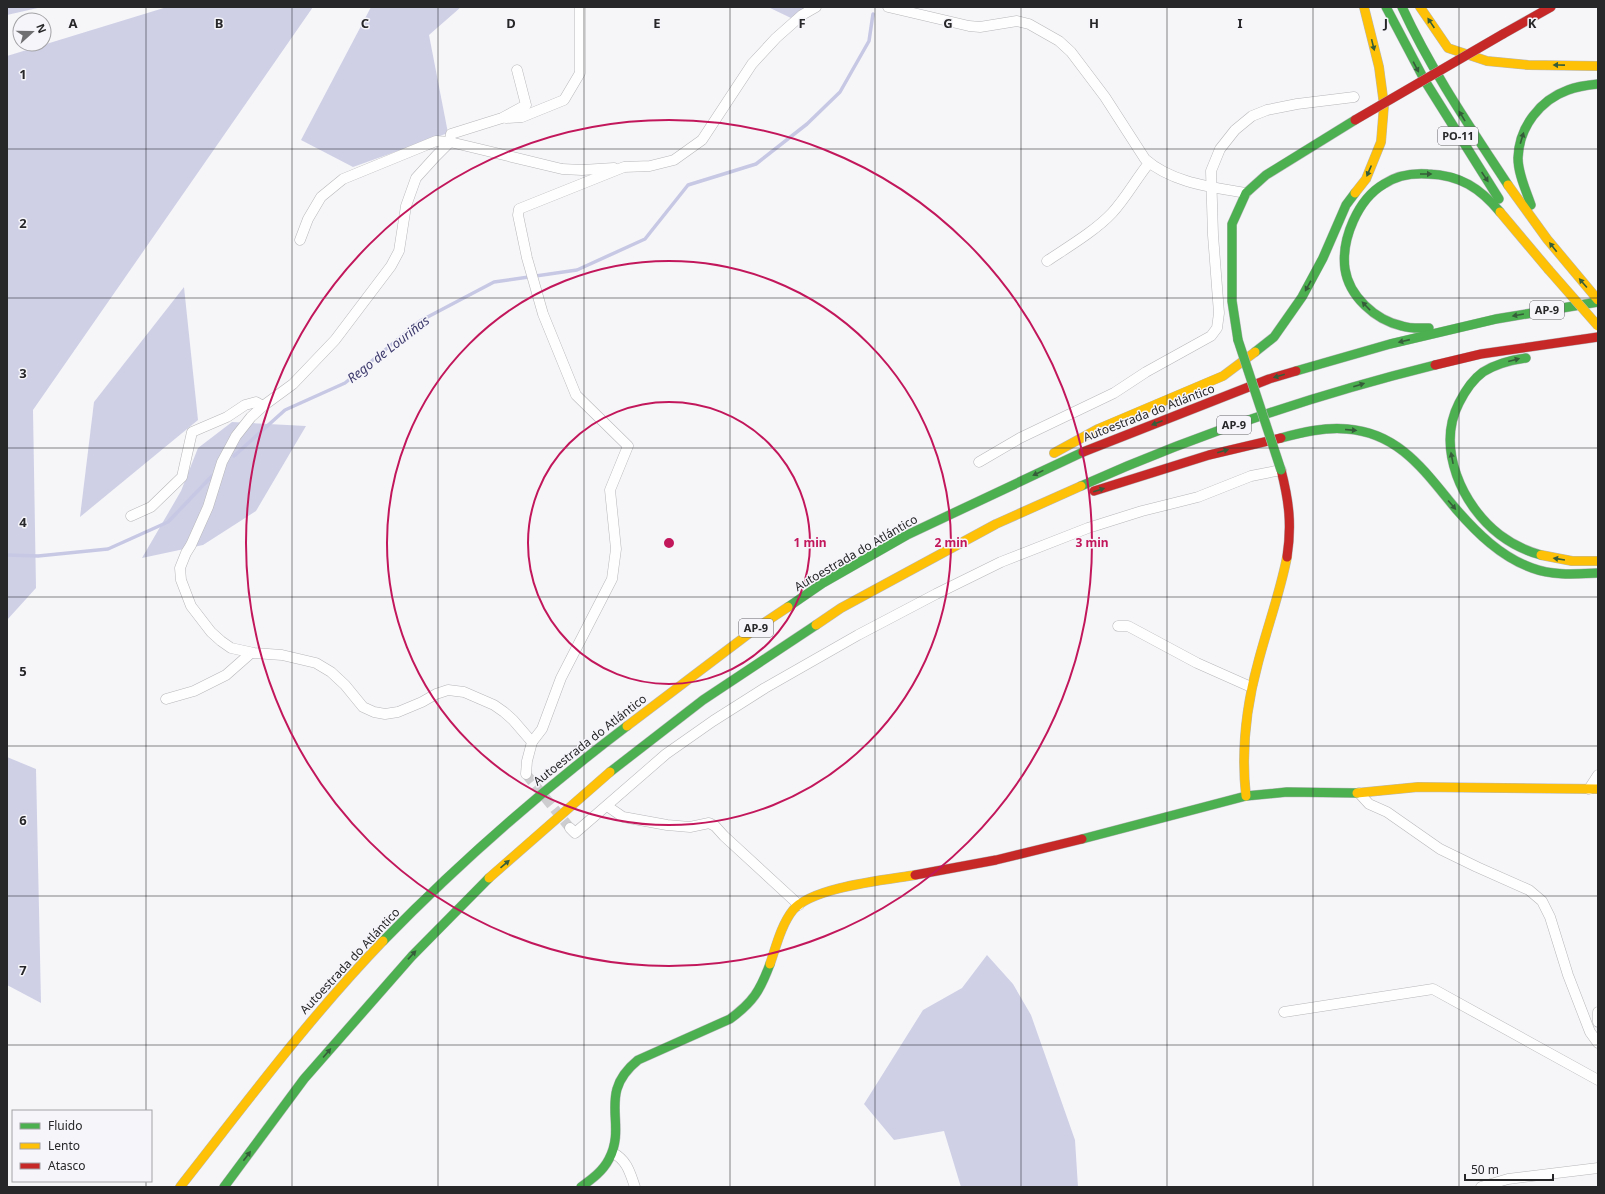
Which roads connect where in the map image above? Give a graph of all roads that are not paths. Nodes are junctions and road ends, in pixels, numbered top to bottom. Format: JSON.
{"nodes":[{"id":1,"x":580,"y":7,"type":"edge"},
{"id":2,"x":816,"y":7,"type":"edge"},
{"id":3,"x":888,"y":7,"type":"edge"},
{"id":4,"x":1364,"y":7,"type":"edge"},
{"id":5,"x":1386,"y":7,"type":"edge"},
{"id":6,"x":1402,"y":7,"type":"edge"},
{"id":7,"x":1420,"y":7,"type":"edge"},
{"id":8,"x":1551,"y":7,"type":"edge"},
{"id":9,"x":1598,"y":66,"type":"edge"},
{"id":10,"x":517,"y":70,"type":"dead end"},
{"id":11,"x":1598,"y":84,"type":"edge"},
{"id":12,"x":1354,"y":97,"type":"dead end"},
{"id":13,"x":502,"y":118,"type":"junction"},
{"id":14,"x":450,"y":142,"type":"junction"},
{"id":15,"x":1149,"y":163,"type":"junction"},
{"id":16,"x":624,"y":167,"type":"junction"},
{"id":17,"x":1211,"y":187,"type":"junction"},
{"id":18,"x":1246,"y":192,"type":"junction"},
{"id":19,"x":1539,"y":229,"type":"junction"},
{"id":20,"x":300,"y":240,"type":"dead end"},
{"id":21,"x":1539,"y":260,"type":"junction"},
{"id":22,"x":1047,"y":261,"type":"dead end"},
{"id":23,"x":1598,"y":301,"type":"edge"},
{"id":24,"x":1496,"y":319,"type":"junction"},
{"id":25,"x":1598,"y":326,"type":"edge"},
{"id":26,"x":1598,"y":337,"type":"edge"},
{"id":27,"x":1598,"y":342,"type":"edge"},
{"id":28,"x":263,"y":406,"type":"junction"},
{"id":29,"x":1044,"y":459,"type":"dead end"},
{"id":30,"x":979,"y":462,"type":"dead end"},
{"id":31,"x":1030,"y":467,"type":"dead end"},
{"id":32,"x":1281,"y":470,"type":"junction"},
{"id":33,"x":131,"y":516,"type":"dead end"},
{"id":34,"x":996,"y":524,"type":"junction"},
{"id":35,"x":908,"y":536,"type":"junction"},
{"id":36,"x":1598,"y":560,"type":"edge"},
{"id":37,"x":1598,"y":573,"type":"edge"},
{"id":38,"x":1118,"y":626,"type":"dead end"},
{"id":39,"x":251,"y":653,"type":"junction"},
{"id":40,"x":1251,"y":687,"type":"junction"},
{"id":41,"x":166,"y":699,"type":"dead end"},
{"id":42,"x":532,"y":742,"type":"junction"},
{"id":43,"x":526,"y":774,"type":"dead end"},
{"id":44,"x":1598,"y":775,"type":"edge"},
{"id":45,"x":1593,"y":789,"type":"edge"},
{"id":46,"x":1359,"y":793,"type":"junction"},
{"id":47,"x":1246,"y":796,"type":"junction"},
{"id":48,"x":607,"y":806,"type":"junction"},
{"id":49,"x":570,"y":828,"type":"dead end"},
{"id":50,"x":799,"y":905,"type":"junction"},
{"id":51,"x":1284,"y":1012,"type":"dead end"},
{"id":52,"x":1598,"y":1012,"type":"edge"},
{"id":53,"x":1598,"y":1022,"type":"edge"},
{"id":54,"x":1598,"y":1043,"type":"edge"},
{"id":55,"x":1598,"y":1080,"type":"edge"},
{"id":56,"x":613,"y":1153,"type":"junction"},
{"id":57,"x":1598,"y":1168,"type":"edge"},
{"id":58,"x":180,"y":1187,"type":"edge"},
{"id":59,"x":224,"y":1187,"type":"edge"},
{"id":60,"x":581,"y":1187,"type":"edge"},
{"id":61,"x":636,"y":1187,"type":"edge"},
{"id":62,"x":1481,"y":1187,"type":"edge"}],
"edges":[{"from":1,"to":13,"type":"street"},
{"from":2,"to":16,"type":"street"},
{"from":3,"to":15,"type":"street"},
{"from":4,"to":29,"type":"main road","one_way":true},
{"from":5,"to":21,"type":"main road","number":"PO-11","one_way":true},
{"from":19,"to":6,"type":"main road","number":"PO-11","one_way":true},
{"from":9,"to":7,"type":"main road","one_way":true},
{"from":8,"to":18,"type":"main road","bridge":true},
{"from":10,"to":13,"type":"street"},
{"from":19,"to":11,"type":"main road","one_way":true},
{"from":12,"to":17,"type":"street"},
{"from":13,"to":14,"type":"street"},
{"from":14,"to":16,"type":"street"},
{"from":14,"to":20,"type":"street"},
{"from":14,"to":28,"type":"street"},
{"from":15,"to":17,"type":"street"},
{"from":15,"to":22,"type":"street"},
{"from":16,"to":42,"type":"street"},
{"from":17,"to":18,"type":"street"},
{"from":17,"to":30,"type":"street"},
{"from":18,"to":32,"type":"main road","bridge":true},
{"from":23,"to":19,"type":"main road","number":"PO-11","one_way":true},
{"from":24,"to":21,"type":"main road","one_way":true},
{"from":21,"to":25,"type":"main road","number":"PO-11","bridge":true},
{"from":23,"to":24,"type":"main road","name":"Autoestrada do Atlántico","number":"AP-9","one_way":true},
{"from":24,"to":35,"type":"main road","name":"Autoestrada do Atlántico","number":"AP-9","one_way":true},
{"from":34,"to":26,"type":"main road","number":"AP-9","one_way":true},
{"from":36,"to":27,"type":"main road","one_way":true},
{"from":28,"to":33,"type":"street"},
{"from":28,"to":39,"type":"street"},
{"from":31,"to":35,"type":"main road"},
{"from":32,"to":40,"type":"main road"},
{"from":32,"to":48,"type":"street"},
{"from":34,"to":37,"type":"main road","one_way":true},
{"from":59,"to":34,"type":"main road","number":"AP-9","one_way":true},
{"from":35,"to":58,"type":"main road","name":"Autoestrada do Atlántico","number":"AP-9"},
{"from":38,"to":40,"type":"street"},
{"from":39,"to":41,"type":"street"},
{"from":39,"to":42,"type":"street"},
{"from":40,"to":47,"type":"main road"},
{"from":42,"to":43,"type":"street"},
{"from":44,"to":45,"type":"street"},
{"from":45,"to":46,"type":"main road"},
{"from":46,"to":47,"type":"main road"},
{"from":46,"to":54,"type":"street"},
{"from":47,"to":50,"type":"main road"},
{"from":48,"to":49,"type":"street"},
{"from":48,"to":50,"type":"street"},
{"from":50,"to":56,"type":"main road"},
{"from":51,"to":55,"type":"street"},
{"from":52,"to":53,"type":"street"},
{"from":56,"to":60,"type":"main road"},
{"from":56,"to":61,"type":"street"},
{"from":57,"to":62,"type":"street"}]}
